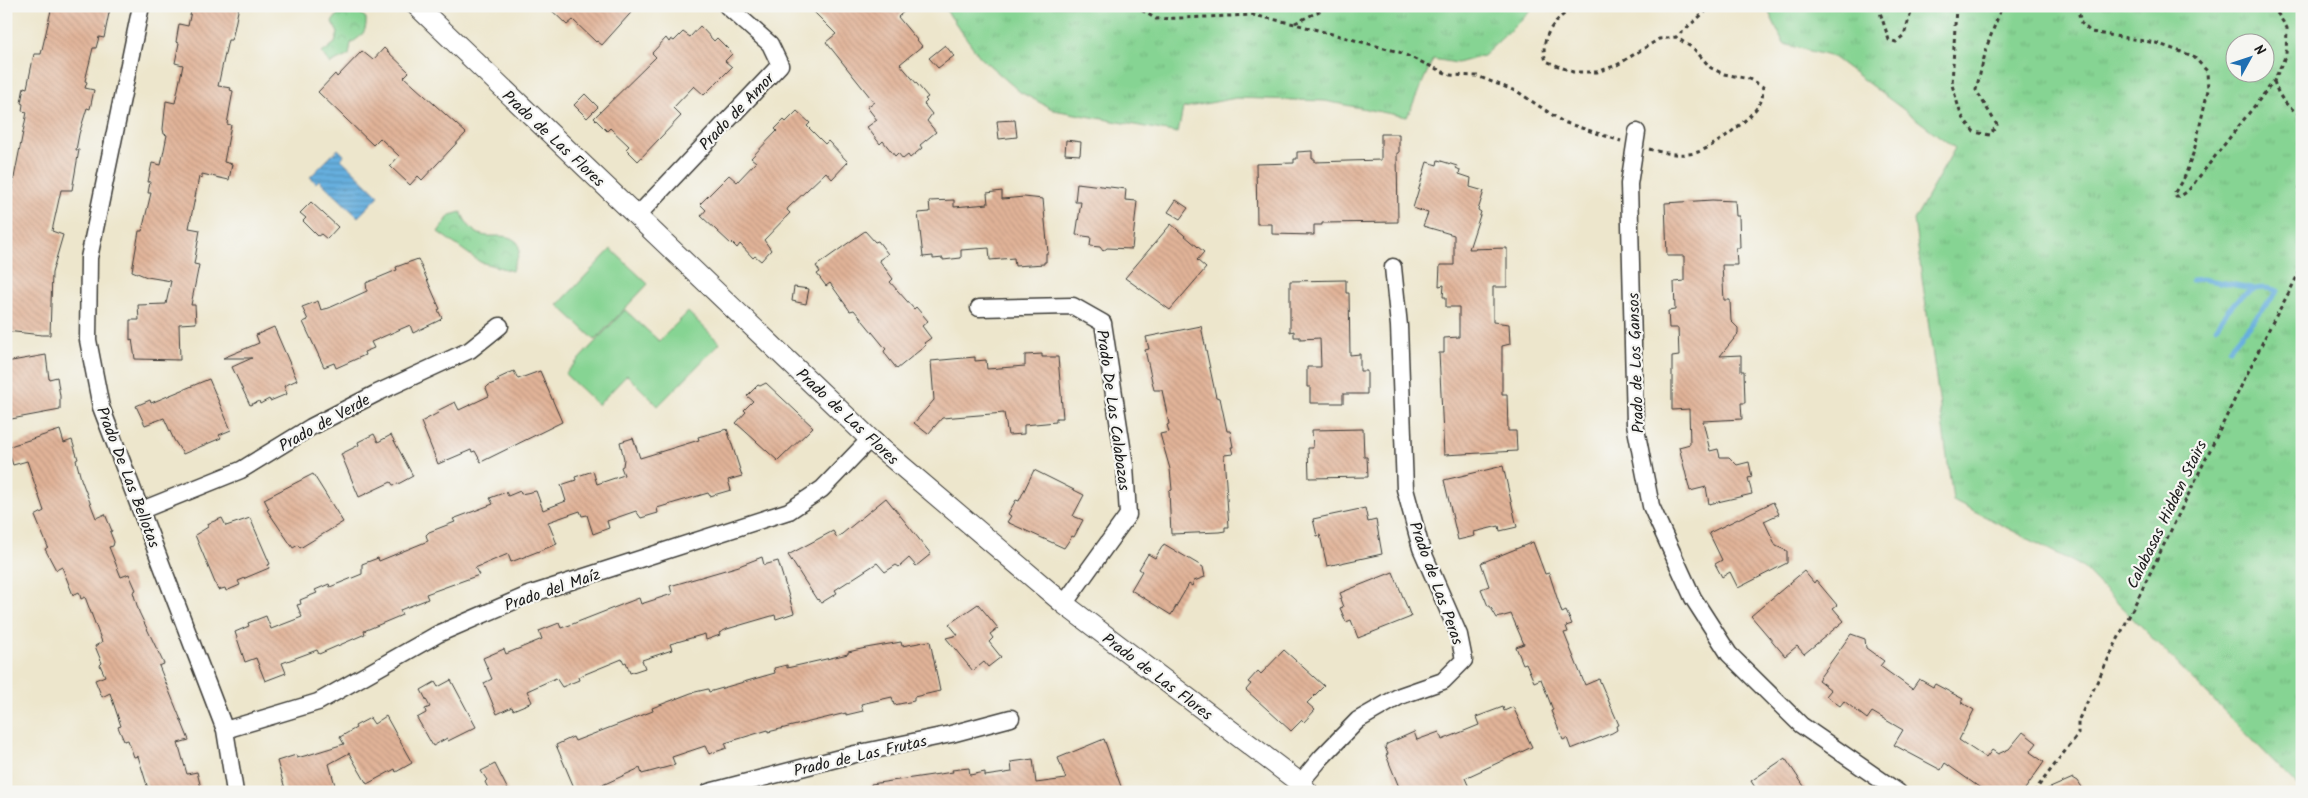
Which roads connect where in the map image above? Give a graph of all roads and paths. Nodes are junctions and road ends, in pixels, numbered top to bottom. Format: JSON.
{"nodes":[{"id":1,"x":141,"y":6,"type":"edge"},
{"id":2,"x":417,"y":6,"type":"edge"},
{"id":3,"x":727,"y":6,"type":"edge"},
{"id":4,"x":1135,"y":6,"type":"edge"},
{"id":5,"x":1330,"y":6,"type":"edge"},
{"id":6,"x":1578,"y":6,"type":"edge"},
{"id":7,"x":1707,"y":6,"type":"edge"},
{"id":8,"x":1878,"y":6,"type":"edge"},
{"id":9,"x":1913,"y":6,"type":"edge"},
{"id":10,"x":1956,"y":6,"type":"edge"},
{"id":11,"x":2002,"y":6,"type":"edge"},
{"id":12,"x":2077,"y":6,"type":"edge"},
{"id":13,"x":2268,"y":6,"type":"edge"},
{"id":14,"x":1294,"y":24,"type":"junction"},
{"id":15,"x":1676,"y":37,"type":"junction"},
{"id":16,"x":2276,"y":77,"type":"edge"},
{"id":17,"x":2273,"y":82,"type":"edge"},
{"id":18,"x":2274,"y":82,"type":"edge"},
{"id":19,"x":2302,"y":116,"type":"edge"},
{"id":20,"x":1636,"y":139,"type":"junction"},
{"id":21,"x":2302,"y":178,"type":"edge"},
{"id":22,"x":637,"y":216,"type":"junction"},
{"id":23,"x":2302,"y":219,"type":"edge"},
{"id":24,"x":2302,"y":266,"type":"edge"},
{"id":25,"x":1393,"y":267,"type":"dead end"},
{"id":26,"x":979,"y":308,"type":"dead end"},
{"id":27,"x":500,"y":326,"type":"dead end"},
{"id":28,"x":870,"y":439,"type":"junction"},
{"id":29,"x":142,"y":510,"type":"junction"},
{"id":30,"x":1064,"y":604,"type":"junction"},
{"id":31,"x":1011,"y":718,"type":"dead end"},
{"id":32,"x":225,"y":730,"type":"junction"},
{"id":33,"x":1304,"y":787,"type":"edge"},
{"id":34,"x":1878,"y":787,"type":"edge"},
{"id":35,"x":235,"y":792,"type":"edge"},
{"id":36,"x":709,"y":792,"type":"edge"},
{"id":37,"x":1898,"y":792,"type":"edge"},
{"id":38,"x":2034,"y":792,"type":"edge"}],
"edges":[{"from":1,"to":29,"type":"street","name":"Prado De Las Bellotas"},
{"from":2,"to":22,"type":"street","name":"Prado de Las Flores"},
{"from":3,"to":22,"type":"street","name":"Prado de Amor"},
{"from":4,"to":14,"type":"path"},
{"from":5,"to":14,"type":"path"},
{"from":6,"to":15,"type":"path"},
{"from":7,"to":15,"type":"path"},
{"from":8,"to":9,"type":"path"},
{"from":10,"to":11,"type":"path"},
{"from":12,"to":17,"type":"path"},
{"from":13,"to":16,"type":"path"},
{"from":14,"to":20,"type":"path"},
{"from":15,"to":20,"type":"path"},
{"from":18,"to":19,"type":"path"},
{"from":20,"to":34,"type":"street","name":"Prado de Los Gansos"},
{"from":21,"to":23,"type":"path"},
{"from":22,"to":28,"type":"street","name":"Prado de Las Flores"},
{"from":24,"to":38,"type":"path","name":"Calabasas Hidden Stairs"},
{"from":25,"to":33,"type":"street","name":"Prado de Las Peras"},
{"from":26,"to":30,"type":"street","name":"Prado De Las Calabazas"},
{"from":27,"to":29,"type":"street","name":"Prado de Verde"},
{"from":28,"to":30,"type":"street","name":"Prado de Las Flores"},
{"from":28,"to":32,"type":"street","name":"Prado del Maíz"},
{"from":29,"to":32,"type":"street","name":"Prado De Las Bellotas"},
{"from":30,"to":33,"type":"street","name":"Prado de Las Flores"},
{"from":31,"to":36,"type":"street","name":"Prado de Las Frutas"},
{"from":32,"to":35,"type":"street","name":"Prado De Las Bellotas"},
{"from":34,"to":37,"type":"street","name":"Prado de Los Gansos"}]}
